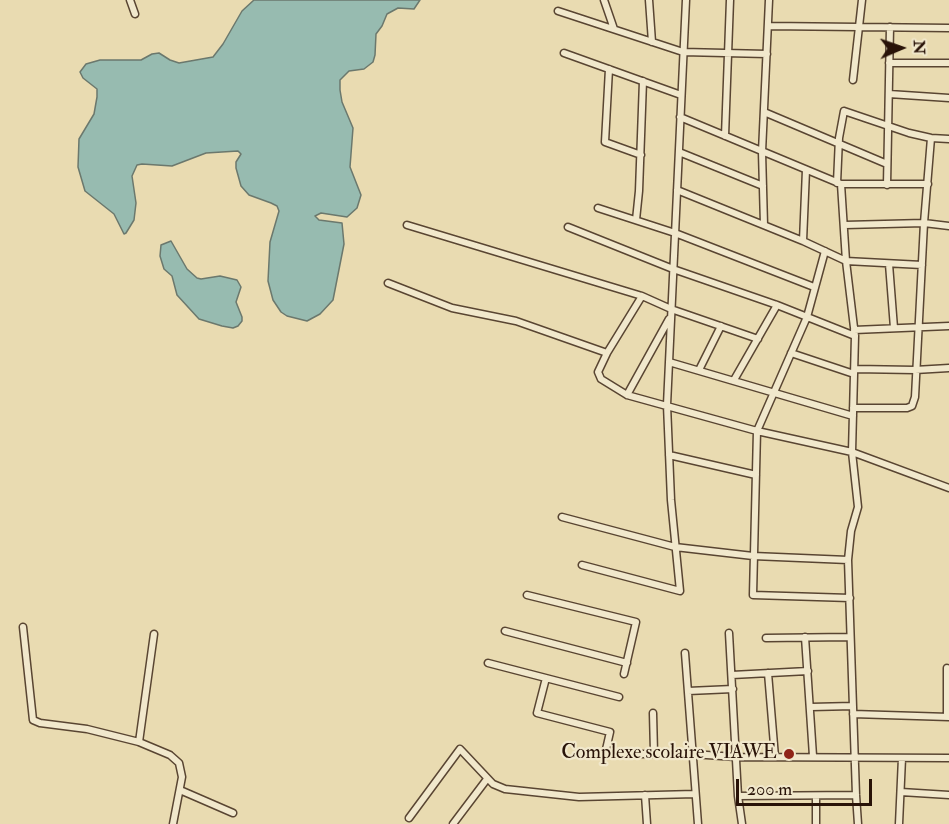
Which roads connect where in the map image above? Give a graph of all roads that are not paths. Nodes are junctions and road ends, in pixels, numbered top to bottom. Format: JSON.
{"nodes":[{"id":1,"x":130,"y":0,"type":"edge"},
{"id":2,"x":604,"y":0,"type":"edge"},
{"id":3,"x":649,"y":0,"type":"edge"},
{"id":4,"x":686,"y":0,"type":"edge"},
{"id":5,"x":730,"y":0,"type":"edge"},
{"id":6,"x":769,"y":0,"type":"edge"},
{"id":7,"x":862,"y":0,"type":"edge"},
{"id":8,"x":558,"y":11,"type":"dead end"},
{"id":9,"x":135,"y":14,"type":"dead end"},
{"id":10,"x":768,"y":26,"type":"junction"},
{"id":11,"x":859,"y":26,"type":"junction"},
{"id":12,"x":890,"y":27,"type":"junction"},
{"id":13,"x":949,"y":28,"type":"edge"},
{"id":14,"x":614,"y":29,"type":"junction"},
{"id":15,"x":652,"y":42,"type":"junction"},
{"id":16,"x":683,"y":52,"type":"junction"},
{"id":17,"x":564,"y":53,"type":"dead end"},
{"id":18,"x":730,"y":53,"type":"junction"},
{"id":19,"x":766,"y":54,"type":"junction"},
{"id":20,"x":889,"y":63,"type":"junction"},
{"id":21,"x":949,"y":63,"type":"edge"},
{"id":22,"x":609,"y":69,"type":"junction"},
{"id":23,"x":853,"y":80,"type":"dead end"},
{"id":24,"x":643,"y":81,"type":"junction"},
{"id":25,"x":681,"y":94,"type":"junction"},
{"id":26,"x":889,"y":94,"type":"junction"},
{"id":27,"x":949,"y":98,"type":"edge"},
{"id":28,"x":764,"y":112,"type":"junction"},
{"id":29,"x":680,"y":117,"type":"junction"},
{"id":30,"x":888,"y":127,"type":"junction"},
{"id":31,"x":725,"y":136,"type":"junction"},
{"id":32,"x":931,"y":138,"type":"junction"},
{"id":33,"x":949,"y":139,"type":"edge"},
{"id":34,"x":839,"y":144,"type":"junction"},
{"id":35,"x":679,"y":152,"type":"junction"},
{"id":36,"x":762,"y":152,"type":"junction"},
{"id":37,"x":640,"y":155,"type":"junction"},
{"id":38,"x":887,"y":164,"type":"junction"},
{"id":39,"x":806,"y":170,"type":"junction"},
{"id":40,"x":839,"y":184,"type":"junction"},
{"id":41,"x":928,"y":184,"type":"junction"},
{"id":42,"x":887,"y":185,"type":"junction"},
{"id":43,"x":763,"y":186,"type":"junction"},
{"id":44,"x":677,"y":190,"type":"junction"},
{"id":45,"x":598,"y":208,"type":"dead end"},
{"id":46,"x":636,"y":220,"type":"junction"},
{"id":47,"x":924,"y":223,"type":"junction"},
{"id":48,"x":407,"y":225,"type":"dead end"},
{"id":49,"x":764,"y":225,"type":"junction"},
{"id":50,"x":845,"y":225,"type":"junction"},
{"id":51,"x":949,"y":226,"type":"edge"},
{"id":52,"x":568,"y":227,"type":"dead end"},
{"id":53,"x":675,"y":233,"type":"junction"},
{"id":54,"x":803,"y":241,"type":"junction"},
{"id":55,"x":825,"y":251,"type":"junction"},
{"id":56,"x":846,"y":261,"type":"junction"},
{"id":57,"x":889,"y":264,"type":"junction"},
{"id":58,"x":922,"y":265,"type":"junction"},
{"id":59,"x":673,"y":269,"type":"junction"},
{"id":60,"x":388,"y":283,"type":"dead end"},
{"id":61,"x":814,"y":287,"type":"junction"},
{"id":62,"x":642,"y":296,"type":"junction"},
{"id":63,"x":777,"y":305,"type":"junction"},
{"id":64,"x":671,"y":313,"type":"junction"},
{"id":65,"x":807,"y":317,"type":"junction"},
{"id":66,"x":721,"y":326,"type":"junction"},
{"id":67,"x":918,"y":326,"type":"junction"},
{"id":68,"x":949,"y":326,"type":"edge"},
{"id":69,"x":894,"y":328,"type":"junction"},
{"id":70,"x":855,"y":333,"type":"junction"},
{"id":71,"x":758,"y":339,"type":"junction"},
{"id":72,"x":607,"y":353,"type":"junction"},
{"id":73,"x":791,"y":353,"type":"junction"},
{"id":74,"x":669,"y":362,"type":"junction"},
{"id":75,"x":949,"y":368,"type":"edge"},
{"id":76,"x":699,"y":370,"type":"junction"},
{"id":77,"x":915,"y":370,"type":"junction"},
{"id":78,"x":855,"y":372,"type":"junction"},
{"id":79,"x":734,"y":380,"type":"junction"},
{"id":80,"x":774,"y":393,"type":"junction"},
{"id":81,"x":627,"y":395,"type":"junction"},
{"id":82,"x":666,"y":405,"type":"junction"},
{"id":83,"x":853,"y":408,"type":"junction"},
{"id":84,"x":853,"y":416,"type":"junction"},
{"id":85,"x":757,"y":431,"type":"junction"},
{"id":86,"x":852,"y":452,"type":"junction"},
{"id":87,"x":669,"y":455,"type":"junction"},
{"id":88,"x":756,"y":475,"type":"junction"},
{"id":89,"x":949,"y":488,"type":"edge"},
{"id":90,"x":562,"y":517,"type":"dead end"},
{"id":91,"x":675,"y":547,"type":"junction"},
{"id":92,"x":753,"y":556,"type":"junction"},
{"id":93,"x":848,"y":560,"type":"junction"},
{"id":94,"x":582,"y":565,"type":"dead end"},
{"id":95,"x":527,"y":595,"type":"dead end"},
{"id":96,"x":850,"y":598,"type":"junction"},
{"id":97,"x":23,"y":627,"type":"dead end"},
{"id":98,"x":506,"y":631,"type":"dead end"},
{"id":99,"x":729,"y":633,"type":"dead end"},
{"id":100,"x":154,"y":634,"type":"dead end"},
{"id":101,"x":805,"y":637,"type":"junction"},
{"id":102,"x":850,"y":637,"type":"junction"},
{"id":103,"x":766,"y":638,"type":"dead end"},
{"id":104,"x":685,"y":653,"type":"dead end"},
{"id":105,"x":488,"y":663,"type":"dead end"},
{"id":106,"x":627,"y":663,"type":"junction"},
{"id":107,"x":947,"y":668,"type":"dead end"},
{"id":108,"x":808,"y":672,"type":"junction"},
{"id":109,"x":768,"y":673,"type":"junction"},
{"id":110,"x":624,"y":674,"type":"dead end"},
{"id":111,"x":732,"y":675,"type":"junction"},
{"id":112,"x":546,"y":678,"type":"junction"},
{"id":113,"x":733,"y":689,"type":"junction"},
{"id":114,"x":688,"y":691,"type":"junction"},
{"id":115,"x":619,"y":697,"type":"dead end"},
{"id":116,"x":853,"y":706,"type":"junction"},
{"id":117,"x":811,"y":707,"type":"junction"},
{"id":118,"x":653,"y":713,"type":"dead end"},
{"id":119,"x":853,"y":714,"type":"junction"},
{"id":120,"x":948,"y":717,"type":"edge"},
{"id":121,"x":139,"y":742,"type":"junction"},
{"id":122,"x":654,"y":753,"type":"junction"},
{"id":123,"x":693,"y":754,"type":"junction"},
{"id":124,"x":813,"y":756,"type":"junction"},
{"id":125,"x":855,"y":756,"type":"junction"},
{"id":126,"x":736,"y":757,"type":"junction"},
{"id":127,"x":775,"y":757,"type":"junction"},
{"id":128,"x":902,"y":758,"type":"junction"},
{"id":129,"x":949,"y":758,"type":"edge"},
{"id":130,"x":487,"y":779,"type":"junction"},
{"id":131,"x":180,"y":790,"type":"junction"},
{"id":132,"x":902,"y":792,"type":"junction"},
{"id":133,"x":645,"y":795,"type":"junction"},
{"id":134,"x":695,"y":795,"type":"junction"},
{"id":135,"x":856,"y":795,"type":"junction"},
{"id":136,"x":949,"y":795,"type":"edge"},
{"id":137,"x":738,"y":796,"type":"junction"},
{"id":138,"x":816,"y":796,"type":"junction"},
{"id":139,"x":233,"y":813,"type":"dead end"},
{"id":140,"x":409,"y":818,"type":"dead end"},
{"id":141,"x":172,"y":824,"type":"edge"},
{"id":142,"x":453,"y":824,"type":"edge"},
{"id":143,"x":647,"y":824,"type":"edge"},
{"id":144,"x":698,"y":824,"type":"edge"},
{"id":145,"x":742,"y":824,"type":"edge"},
{"id":146,"x":816,"y":824,"type":"edge"},
{"id":147,"x":858,"y":824,"type":"edge"},
{"id":148,"x":899,"y":824,"type":"edge"}],
"edges":[{"from":1,"to":9,"type":"street"},
{"from":2,"to":14,"type":"street"},
{"from":3,"to":15,"type":"street"},
{"from":4,"to":16,"type":"street"},
{"from":5,"to":18,"type":"street"},
{"from":6,"to":10,"type":"street"},
{"from":7,"to":11,"type":"street"},
{"from":8,"to":14,"type":"street"},
{"from":10,"to":11,"type":"street"},
{"from":10,"to":19,"type":"street"},
{"from":11,"to":12,"type":"street"},
{"from":11,"to":23,"type":"street"},
{"from":12,"to":13,"type":"street"},
{"from":12,"to":20,"type":"street"},
{"from":14,"to":15,"type":"street"},
{"from":15,"to":16,"type":"street"},
{"from":16,"to":18,"type":"street"},
{"from":16,"to":25,"type":"street"},
{"from":17,"to":22,"type":"street"},
{"from":18,"to":19,"type":"street"},
{"from":18,"to":31,"type":"street"},
{"from":19,"to":28,"type":"street"},
{"from":20,"to":21,"type":"street"},
{"from":20,"to":26,"type":"street"},
{"from":22,"to":24,"type":"street"},
{"from":22,"to":37,"type":"street"},
{"from":24,"to":25,"type":"street"},
{"from":24,"to":37,"type":"street"},
{"from":25,"to":29,"type":"street"},
{"from":26,"to":27,"type":"street"},
{"from":26,"to":30,"type":"street"},
{"from":28,"to":34,"type":"street"},
{"from":28,"to":36,"type":"street"},
{"from":29,"to":31,"type":"street"},
{"from":29,"to":35,"type":"street"},
{"from":30,"to":32,"type":"street"},
{"from":30,"to":34,"type":"street"},
{"from":30,"to":38,"type":"street"},
{"from":31,"to":36,"type":"street"},
{"from":32,"to":33,"type":"street"},
{"from":32,"to":41,"type":"street"},
{"from":34,"to":38,"type":"street"},
{"from":34,"to":40,"type":"street"},
{"from":35,"to":43,"type":"street"},
{"from":35,"to":44,"type":"street"},
{"from":36,"to":39,"type":"street"},
{"from":36,"to":43,"type":"street"},
{"from":37,"to":46,"type":"street"},
{"from":38,"to":42,"type":"street"},
{"from":39,"to":40,"type":"street"},
{"from":39,"to":54,"type":"street"},
{"from":40,"to":42,"type":"street"},
{"from":40,"to":50,"type":"street"},
{"from":41,"to":42,"type":"street"},
{"from":41,"to":47,"type":"street"},
{"from":43,"to":49,"type":"street"},
{"from":44,"to":49,"type":"street"},
{"from":44,"to":53,"type":"street"},
{"from":45,"to":46,"type":"street"},
{"from":46,"to":53,"type":"street"},
{"from":47,"to":50,"type":"street"},
{"from":47,"to":51,"type":"street"},
{"from":47,"to":58,"type":"street"},
{"from":48,"to":62,"type":"street"},
{"from":49,"to":54,"type":"street"},
{"from":50,"to":56,"type":"street"},
{"from":52,"to":59,"type":"street"},
{"from":53,"to":59,"type":"street"},
{"from":53,"to":61,"type":"street"},
{"from":54,"to":55,"type":"street"},
{"from":55,"to":56,"type":"street"},
{"from":55,"to":61,"type":"street"},
{"from":56,"to":57,"type":"street"},
{"from":56,"to":70,"type":"street"},
{"from":57,"to":58,"type":"street"},
{"from":57,"to":69,"type":"street"},
{"from":58,"to":67,"type":"street"},
{"from":59,"to":63,"type":"street"},
{"from":59,"to":64,"type":"street"},
{"from":60,"to":72,"type":"street"},
{"from":61,"to":65,"type":"street"},
{"from":62,"to":64,"type":"street"},
{"from":62,"to":72,"type":"street"},
{"from":63,"to":65,"type":"street"},
{"from":63,"to":71,"type":"street"},
{"from":64,"to":66,"type":"street"},
{"from":64,"to":74,"type":"street"},
{"from":64,"to":81,"type":"street"},
{"from":65,"to":70,"type":"street"},
{"from":65,"to":73,"type":"street"},
{"from":66,"to":71,"type":"street"},
{"from":66,"to":76,"type":"street"},
{"from":67,"to":68,"type":"street"},
{"from":67,"to":69,"type":"street"},
{"from":67,"to":77,"type":"street"},
{"from":69,"to":70,"type":"street"},
{"from":70,"to":78,"type":"street"},
{"from":71,"to":79,"type":"street"},
{"from":72,"to":81,"type":"street"},
{"from":73,"to":78,"type":"street"},
{"from":73,"to":80,"type":"street"},
{"from":74,"to":76,"type":"street"},
{"from":74,"to":82,"type":"street"},
{"from":75,"to":77,"type":"street"},
{"from":76,"to":79,"type":"street"},
{"from":77,"to":78,"type":"street"},
{"from":77,"to":83,"type":"street"},
{"from":78,"to":83,"type":"street"},
{"from":79,"to":80,"type":"street"},
{"from":80,"to":84,"type":"street"},
{"from":80,"to":85,"type":"street"},
{"from":81,"to":82,"type":"street"},
{"from":82,"to":85,"type":"street"},
{"from":82,"to":87,"type":"street"},
{"from":83,"to":84,"type":"street"},
{"from":84,"to":86,"type":"street"},
{"from":85,"to":86,"type":"street"},
{"from":85,"to":88,"type":"street"},
{"from":86,"to":89,"type":"street"},
{"from":86,"to":93,"type":"street"},
{"from":87,"to":88,"type":"street"},
{"from":87,"to":91,"type":"street"},
{"from":88,"to":92,"type":"street"},
{"from":90,"to":91,"type":"street"},
{"from":91,"to":92,"type":"street"},
{"from":91,"to":94,"type":"street"},
{"from":92,"to":93,"type":"street"},
{"from":92,"to":96,"type":"street"},
{"from":93,"to":96,"type":"street"},
{"from":95,"to":106,"type":"street"},
{"from":96,"to":102,"type":"street"},
{"from":97,"to":121,"type":"street"},
{"from":98,"to":106,"type":"street"},
{"from":99,"to":111,"type":"street"},
{"from":100,"to":121,"type":"street"},
{"from":101,"to":102,"type":"street"},
{"from":101,"to":103,"type":"street"},
{"from":101,"to":108,"type":"street"},
{"from":102,"to":116,"type":"street"},
{"from":104,"to":114,"type":"street"},
{"from":105,"to":112,"type":"street"},
{"from":106,"to":110,"type":"street"},
{"from":107,"to":120,"type":"street"},
{"from":108,"to":109,"type":"street"},
{"from":108,"to":117,"type":"street"},
{"from":109,"to":111,"type":"street"},
{"from":109,"to":127,"type":"street"},
{"from":111,"to":113,"type":"street"},
{"from":112,"to":115,"type":"street"},
{"from":112,"to":122,"type":"street"},
{"from":113,"to":114,"type":"street"},
{"from":113,"to":126,"type":"street"},
{"from":114,"to":123,"type":"street"},
{"from":116,"to":117,"type":"street"},
{"from":116,"to":119,"type":"street"},
{"from":117,"to":124,"type":"street"},
{"from":118,"to":122,"type":"street"},
{"from":119,"to":120,"type":"street"},
{"from":119,"to":125,"type":"street"},
{"from":121,"to":131,"type":"street"},
{"from":122,"to":123,"type":"street"},
{"from":123,"to":126,"type":"street"},
{"from":123,"to":134,"type":"street"},
{"from":124,"to":125,"type":"street"},
{"from":124,"to":127,"type":"street"},
{"from":125,"to":128,"type":"street"},
{"from":125,"to":135,"type":"street"},
{"from":126,"to":127,"type":"street"},
{"from":126,"to":137,"type":"street"},
{"from":128,"to":129,"type":"street"},
{"from":128,"to":132,"type":"street"},
{"from":130,"to":133,"type":"street"},
{"from":130,"to":140,"type":"street"},
{"from":130,"to":142,"type":"street"},
{"from":131,"to":139,"type":"street"},
{"from":131,"to":141,"type":"street"},
{"from":132,"to":136,"type":"street"},
{"from":132,"to":148,"type":"street"},
{"from":133,"to":134,"type":"street"},
{"from":133,"to":143,"type":"street"},
{"from":134,"to":144,"type":"street"},
{"from":135,"to":138,"type":"street"},
{"from":135,"to":147,"type":"street"},
{"from":137,"to":138,"type":"street"},
{"from":137,"to":145,"type":"street"},
{"from":138,"to":146,"type":"street"}]}
